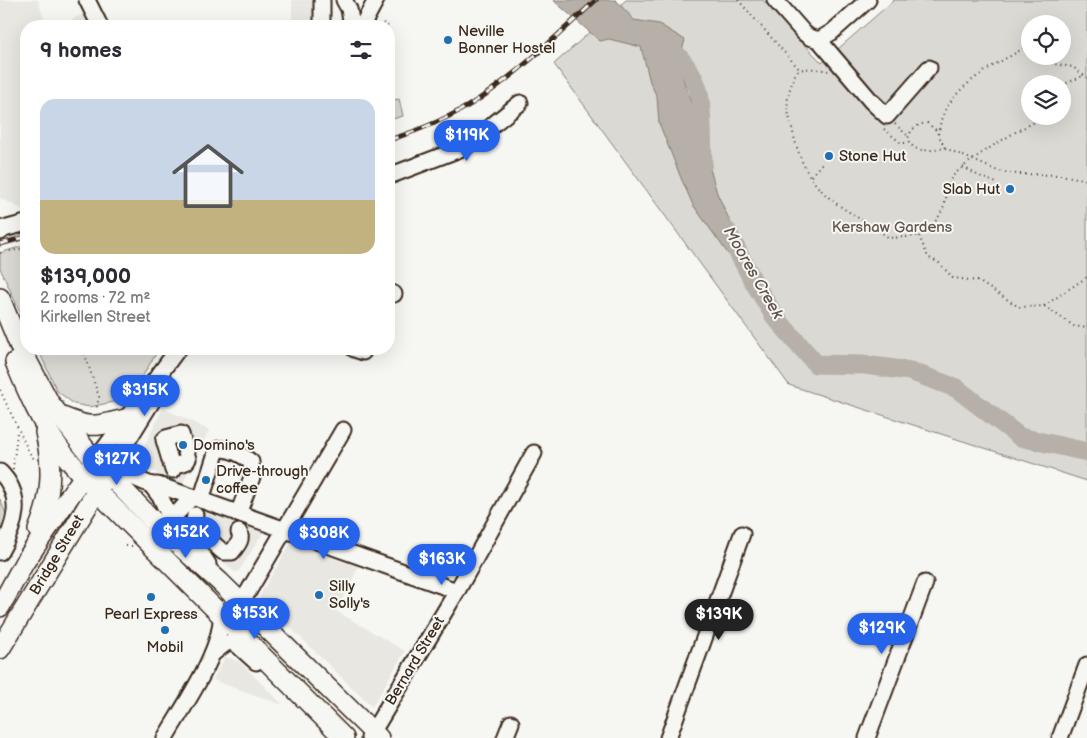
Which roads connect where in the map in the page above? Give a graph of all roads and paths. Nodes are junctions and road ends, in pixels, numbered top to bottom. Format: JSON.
{"nodes":[{"id":1,"x":87,"y":0,"type":"edge"},
{"id":2,"x":322,"y":0,"type":"edge"},
{"id":3,"x":344,"y":0,"type":"edge"},
{"id":4,"x":376,"y":0,"type":"edge"},
{"id":5,"x":738,"y":0,"type":"edge"},
{"id":6,"x":775,"y":0,"type":"edge"},
{"id":7,"x":868,"y":0,"type":"edge"},
{"id":8,"x":97,"y":20,"type":"edge"},
{"id":9,"x":322,"y":20,"type":"edge"},
{"id":10,"x":351,"y":20,"type":"edge"},
{"id":11,"x":365,"y":20,"type":"edge"},
{"id":12,"x":819,"y":40,"type":"junction"},
{"id":13,"x":1021,"y":50,"type":"edge"},
{"id":14,"x":1060,"y":65,"type":"edge"},
{"id":15,"x":929,"y":68,"type":"dead end"},
{"id":16,"x":1083,"y":76,"type":"junction"},
{"id":17,"x":1087,"y":78,"type":"edge"},
{"id":18,"x":1071,"y":81,"type":"edge"},
{"id":19,"x":520,"y":103,"type":"dead end"},
{"id":20,"x":887,"y":116,"type":"junction"},
{"id":21,"x":1028,"y":125,"type":"edge"},
{"id":22,"x":938,"y":134,"type":"junction"},
{"id":23,"x":908,"y":136,"type":"junction"},
{"id":24,"x":945,"y":148,"type":"junction"},
{"id":25,"x":972,"y":160,"type":"junction"},
{"id":26,"x":824,"y":161,"type":"dead end"},
{"id":27,"x":963,"y":167,"type":"junction"},
{"id":28,"x":395,"y":174,"type":"edge"},
{"id":29,"x":811,"y":176,"type":"junction"},
{"id":30,"x":1087,"y":180,"type":"edge"},
{"id":31,"x":999,"y":184,"type":"dead end"},
{"id":32,"x":20,"y":225,"type":"edge"},
{"id":33,"x":0,"y":230,"type":"edge"},
{"id":34,"x":919,"y":236,"type":"junction"},
{"id":35,"x":20,"y":249,"type":"edge"},
{"id":36,"x":0,"y":253,"type":"edge"},
{"id":37,"x":1087,"y":277,"type":"edge"},
{"id":38,"x":0,"y":298,"type":"edge"},
{"id":39,"x":1044,"y":306,"type":"junction"},
{"id":40,"x":0,"y":324,"type":"edge"},
{"id":41,"x":1087,"y":328,"type":"edge"},
{"id":42,"x":20,"y":347,"type":"edge"},
{"id":43,"x":24,"y":355,"type":"edge"},
{"id":44,"x":85,"y":355,"type":"edge"},
{"id":45,"x":174,"y":355,"type":"edge"},
{"id":46,"x":175,"y":355,"type":"edge"},
{"id":47,"x":0,"y":390,"type":"edge"},
{"id":48,"x":95,"y":415,"type":"dead end"},
{"id":49,"x":50,"y":418,"type":"junction"},
{"id":50,"x":125,"y":419,"type":"junction"},
{"id":51,"x":343,"y":430,"type":"dead end"},
{"id":52,"x":18,"y":432,"type":"junction"},
{"id":53,"x":534,"y":453,"type":"dead end"},
{"id":54,"x":35,"y":459,"type":"dead end"},
{"id":55,"x":105,"y":467,"type":"junction"},
{"id":56,"x":4,"y":477,"type":"edge"},
{"id":57,"x":90,"y":484,"type":"junction"},
{"id":58,"x":151,"y":486,"type":"junction"},
{"id":59,"x":197,"y":498,"type":"junction"},
{"id":60,"x":238,"y":514,"type":"junction"},
{"id":61,"x":195,"y":515,"type":"dead end"},
{"id":62,"x":171,"y":520,"type":"junction"},
{"id":63,"x":285,"y":530,"type":"junction"},
{"id":64,"x":239,"y":532,"type":"dead end"},
{"id":65,"x":742,"y":534,"type":"dead end"},
{"id":66,"x":0,"y":552,"type":"edge"},
{"id":67,"x":24,"y":563,"type":"junction"},
{"id":68,"x":41,"y":581,"type":"junction"},
{"id":69,"x":220,"y":582,"type":"junction"},
{"id":70,"x":925,"y":582,"type":"dead end"},
{"id":71,"x":457,"y":591,"type":"junction"},
{"id":72,"x":239,"y":602,"type":"junction"},
{"id":73,"x":0,"y":609,"type":"edge"},
{"id":74,"x":221,"y":615,"type":"junction"},
{"id":75,"x":0,"y":649,"type":"edge"},
{"id":76,"x":212,"y":654,"type":"junction"},
{"id":77,"x":1087,"y":665,"type":"edge"},
{"id":78,"x":296,"y":690,"type":"junction"},
{"id":79,"x":511,"y":723,"type":"dead end"},
{"id":80,"x":374,"y":736,"type":"edge"},
{"id":81,"x":165,"y":738,"type":"edge"},
{"id":82,"x":344,"y":738,"type":"edge"},
{"id":83,"x":505,"y":738,"type":"edge"},
{"id":84,"x":668,"y":738,"type":"edge"},
{"id":85,"x":867,"y":738,"type":"edge"},
{"id":86,"x":1060,"y":738,"type":"edge"}],
"edges":[{"from":1,"to":8,"type":"street"},
{"from":2,"to":9,"type":"street"},
{"from":3,"to":10,"type":"street"},
{"from":4,"to":11,"type":"street"},
{"from":5,"to":29,"type":"path"},
{"from":6,"to":12,"type":"street"},
{"from":7,"to":12,"type":"street"},
{"from":12,"to":20,"type":"street"},
{"from":13,"to":22,"type":"path"},
{"from":14,"to":16,"type":"path"},
{"from":15,"to":20,"type":"street"},
{"from":16,"to":17,"type":"path"},
{"from":16,"to":18,"type":"path"},
{"from":19,"to":28,"type":"street"},
{"from":20,"to":23,"type":"path"},
{"from":21,"to":25,"type":"path"},
{"from":22,"to":23,"type":"path"},
{"from":22,"to":24,"type":"path"},
{"from":23,"to":24,"type":"path"},
{"from":24,"to":25,"type":"path"},
{"from":25,"to":27,"type":"path"},
{"from":25,"to":30,"type":"path"},
{"from":26,"to":29,"type":"path"},
{"from":27,"to":31,"type":"path"},
{"from":27,"to":34,"type":"path"},
{"from":29,"to":34,"type":"path"},
{"from":32,"to":33,"type":"street"},
{"from":34,"to":39,"type":"path"},
{"from":35,"to":36,"type":"path"},
{"from":37,"to":39,"type":"path"},
{"from":38,"to":42,"type":"main road"},
{"from":39,"to":41,"type":"path"},
{"from":40,"to":49,"type":"main road"},
{"from":43,"to":49,"type":"main road"},
{"from":44,"to":48,"type":"path"},
{"from":45,"to":50,"type":"street","name":"Bridge Street"},
{"from":46,"to":55,"type":"street","name":"Bridge Street"},
{"from":47,"to":52,"type":"path"},
{"from":49,"to":50,"type":"main road"},
{"from":49,"to":55,"type":"main road"},
{"from":49,"to":57,"type":"main road"},
{"from":49,"to":67,"type":"main road"},
{"from":50,"to":55,"type":"street","name":"Bridge Street"},
{"from":51,"to":63,"type":"street"},
{"from":52,"to":54,"type":"path"},
{"from":52,"to":56,"type":"path"},
{"from":53,"to":71,"type":"street","name":"Bernard Street"},
{"from":55,"to":57,"type":"main road","name":"Bridge Street"},
{"from":55,"to":58,"type":"street"},
{"from":55,"to":69,"type":"main road"},
{"from":56,"to":66,"type":"street"},
{"from":57,"to":67,"type":"main road","name":"Bridge Street"},
{"from":57,"to":68,"type":"main road","name":"Bridge Street"},
{"from":57,"to":74,"type":"main road"},
{"from":58,"to":59,"type":"street"},
{"from":58,"to":62,"type":"street"},
{"from":59,"to":60,"type":"street"},
{"from":59,"to":60,"type":"street"},
{"from":59,"to":62,"type":"street"},
{"from":60,"to":63,"type":"street"},
{"from":61,"to":64,"type":"street"},
{"from":62,"to":69,"type":"street"},
{"from":63,"to":71,"type":"street"},
{"from":63,"to":72,"type":"street"},
{"from":65,"to":84,"type":"street"},
{"from":67,"to":73,"type":"main road","name":"Bridge Street"},
{"from":68,"to":73,"type":"main road"},
{"from":68,"to":75,"type":"main road","name":"Bridge Street"},
{"from":69,"to":72,"type":"main road"},
{"from":70,"to":85,"type":"street"},
{"from":71,"to":80,"type":"street","name":"Bernard Street"},
{"from":72,"to":80,"type":"main road"},
{"from":74,"to":76,"type":"street"},
{"from":74,"to":78,"type":"main road"},
{"from":76,"to":78,"type":"street"},
{"from":76,"to":81,"type":"street"},
{"from":77,"to":86,"type":"street"},
{"from":78,"to":82,"type":"main road"},
{"from":79,"to":83,"type":"street"}]}
